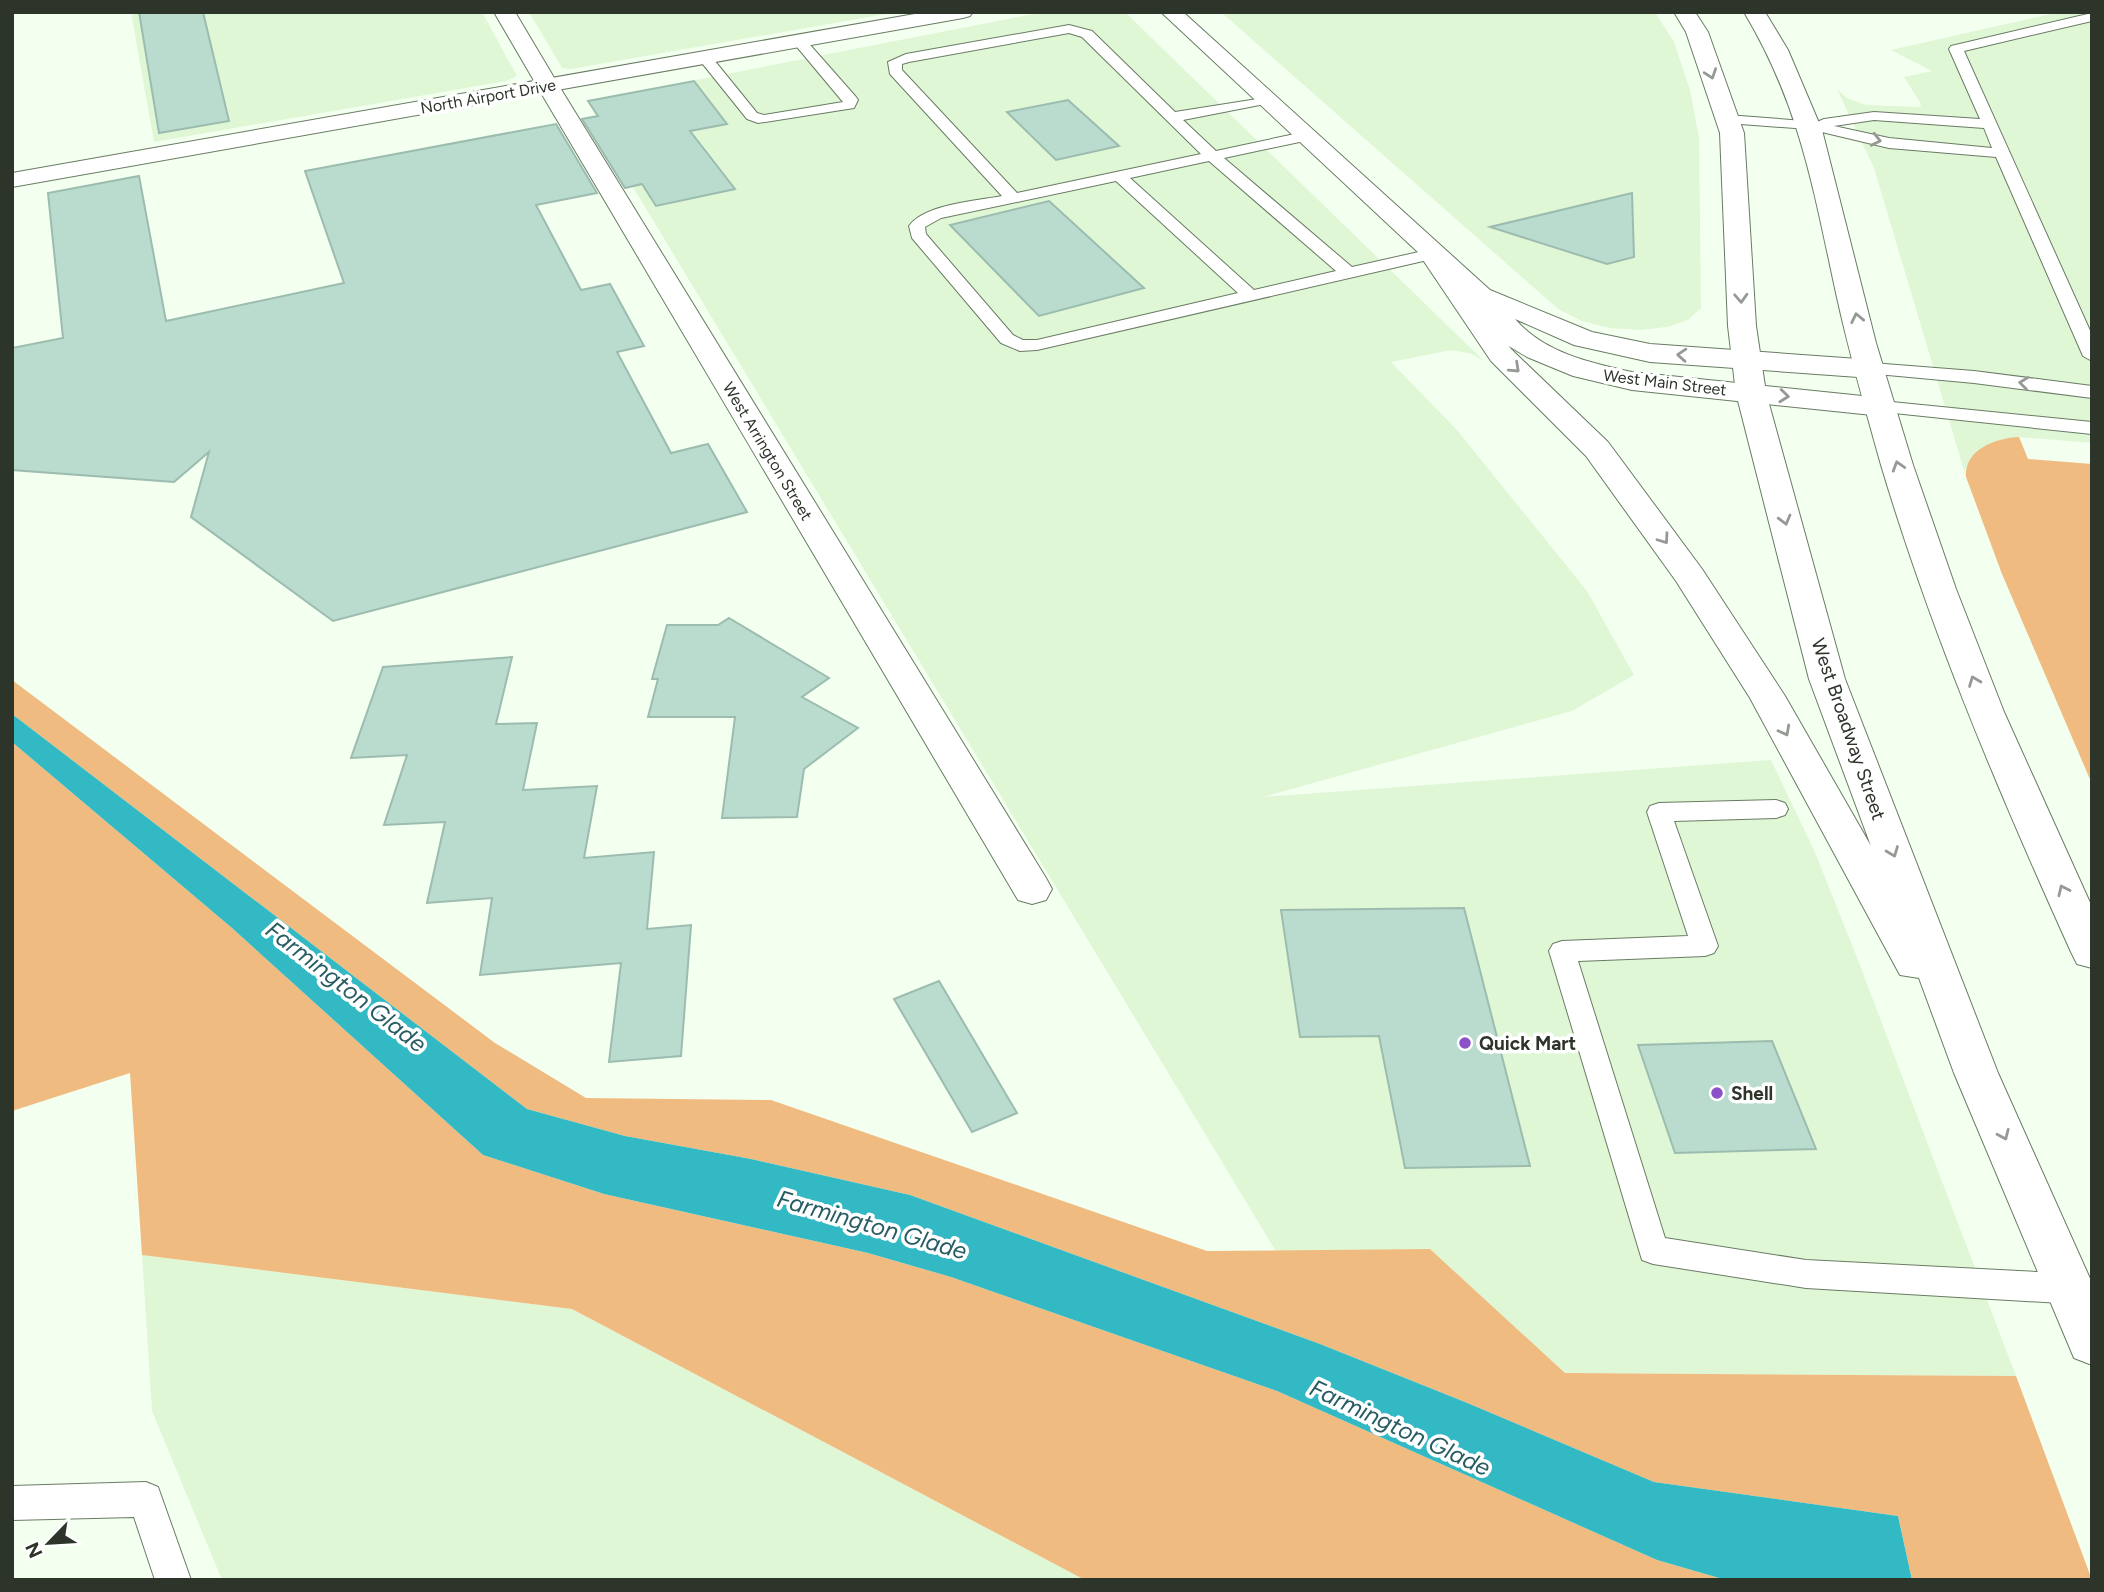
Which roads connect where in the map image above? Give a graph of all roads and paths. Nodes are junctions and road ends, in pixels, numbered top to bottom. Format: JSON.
{"nodes":[{"id":1,"x":504,"y":12,"type":"edge"},
{"id":2,"x":963,"y":12,"type":"edge"},
{"id":3,"x":1171,"y":12,"type":"edge"},
{"id":4,"x":1684,"y":12,"type":"edge"},
{"id":5,"x":1754,"y":12,"type":"edge"},
{"id":6,"x":2092,"y":17,"type":"edge"},
{"id":7,"x":799,"y":41,"type":"junction"},
{"id":8,"x":705,"y":58,"type":"junction"},
{"id":9,"x":548,"y":86,"type":"junction"},
{"id":10,"x":1265,"y":100,"type":"junction"},
{"id":11,"x":1173,"y":117,"type":"junction"},
{"id":12,"x":1727,"y":118,"type":"junction"},
{"id":13,"x":1988,"y":124,"type":"junction"},
{"id":14,"x":1809,"y":125,"type":"junction"},
{"id":15,"x":1304,"y":136,"type":"junction"},
{"id":16,"x":2002,"y":153,"type":"junction"},
{"id":17,"x":1212,"y":156,"type":"junction"},
{"id":18,"x":1119,"y":176,"type":"junction"},
{"id":19,"x":12,"y":180,"type":"edge"},
{"id":20,"x":1013,"y":198,"type":"junction"},
{"id":21,"x":1432,"y":254,"type":"junction"},
{"id":22,"x":1348,"y":273,"type":"junction"},
{"id":23,"x":1477,"y":292,"type":"junction"},
{"id":24,"x":1251,"y":296,"type":"junction"},
{"id":25,"x":2092,"y":356,"type":"edge"},
{"id":26,"x":1745,"y":360,"type":"junction"},
{"id":27,"x":1872,"y":369,"type":"junction"},
{"id":28,"x":2092,"y":392,"type":"edge"},
{"id":29,"x":1751,"y":393,"type":"junction"},
{"id":30,"x":1882,"y":407,"type":"junction"},
{"id":31,"x":2092,"y":428,"type":"edge"},
{"id":32,"x":1776,"y":809,"type":"dead end"},
{"id":33,"x":1032,"y":889,"type":"dead end"},
{"id":34,"x":2092,"y":952,"type":"edge"},
{"id":35,"x":1976,"y":1073,"type":"junction"},
{"id":36,"x":2081,"y":1289,"type":"edge"},
{"id":37,"x":2092,"y":1341,"type":"edge"},
{"id":38,"x":12,"y":1503,"type":"edge"},
{"id":39,"x":173,"y":1580,"type":"edge"}],
"edges":[{"from":1,"to":9,"type":"main road","name":"West Arrington Street"},
{"from":2,"to":7,"type":"main road","name":"North Airport Drive"},
{"from":3,"to":10,"type":"main road","name":"West Main Street"},
{"from":4,"to":12,"type":"main road","name":"West Broadway Street","one_way":true},
{"from":5,"to":14,"type":"main road"},
{"from":6,"to":13,"type":"lane"},
{"from":7,"to":8,"type":"main road","name":"North Airport Drive"},
{"from":7,"to":8,"type":"lane"},
{"from":8,"to":9,"type":"main road","name":"North Airport Drive"},
{"from":9,"to":19,"type":"main road","name":"North Airport Drive"},
{"from":9,"to":33,"type":"main road","name":"West Arrington Street"},
{"from":10,"to":11,"type":"lane"},
{"from":10,"to":15,"type":"main road","name":"West Main Street"},
{"from":11,"to":17,"type":"lane"},
{"from":11,"to":20,"type":"lane"},
{"from":12,"to":14,"type":"lane"},
{"from":12,"to":26,"type":"main road","name":"West Broadway Street","one_way":true},
{"from":13,"to":14,"type":"lane"},
{"from":13,"to":16,"type":"lane"},
{"from":14,"to":16,"type":"lane","one_way":true},
{"from":27,"to":14,"type":"main road","one_way":true},
{"from":15,"to":17,"type":"lane"},
{"from":15,"to":21,"type":"main road","name":"West Main Street"},
{"from":16,"to":25,"type":"lane"},
{"from":17,"to":18,"type":"lane"},
{"from":17,"to":22,"type":"lane"},
{"from":18,"to":20,"type":"lane"},
{"from":18,"to":24,"type":"lane"},
{"from":20,"to":24,"type":"lane"},
{"from":21,"to":22,"type":"lane"},
{"from":21,"to":23,"type":"main road","name":"West Main Street"},
{"from":21,"to":35,"type":"main road","one_way":true},
{"from":22,"to":24,"type":"lane"},
{"from":26,"to":23,"type":"main road","name":"West Main Street","one_way":true},
{"from":23,"to":29,"type":"main road","name":"West Main Street"},
{"from":26,"to":27,"type":"main road","name":"West Main Street"},
{"from":26,"to":29,"type":"main road","name":"West Broadway Street"},
{"from":28,"to":27,"type":"lane","one_way":true},
{"from":27,"to":30,"type":"main road"},
{"from":29,"to":30,"type":"main road","name":"West Main Street","one_way":true},
{"from":29,"to":35,"type":"main road","name":"West Broadway Street","one_way":true},
{"from":30,"to":31,"type":"lane"},
{"from":34,"to":30,"type":"main road","one_way":true},
{"from":32,"to":36,"type":"lane"},
{"from":35,"to":36,"type":"main road","name":"West Broadway Street","one_way":true},
{"from":36,"to":37,"type":"main road","name":"West Broadway Street"},
{"from":38,"to":39,"type":"lane"}]}
